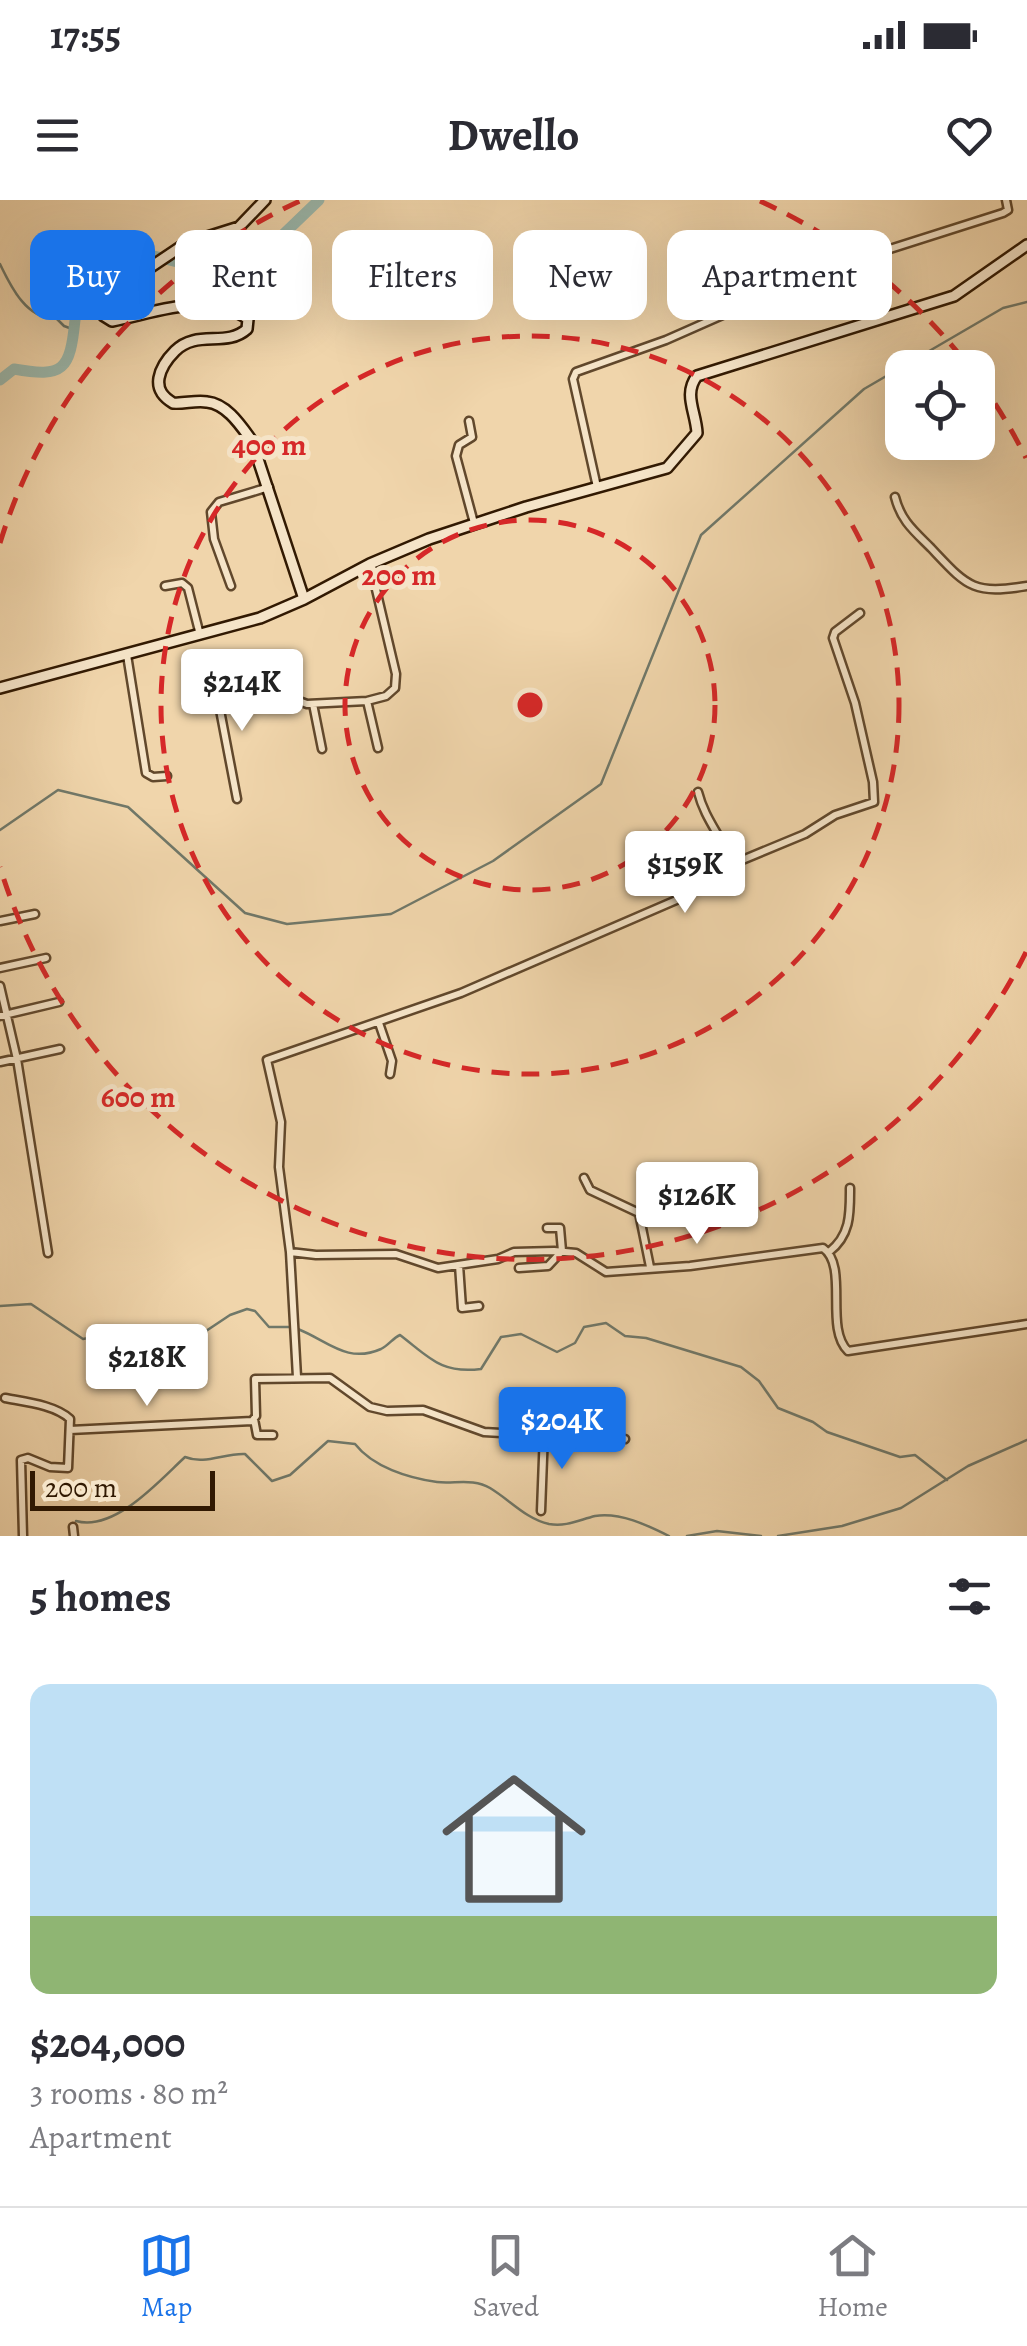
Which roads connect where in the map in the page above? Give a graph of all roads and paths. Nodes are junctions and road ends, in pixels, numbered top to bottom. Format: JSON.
{"nodes":[{"id":1,"x":265,"y":200,"type":"edge"},
{"id":2,"x":1006,"y":200,"type":"edge"},
{"id":3,"x":1027,"y":245,"type":"edge"},
{"id":4,"x":469,"y":421,"type":"dead end"},
{"id":5,"x":269,"y":487,"type":"junction"},
{"id":6,"x":597,"y":489,"type":"junction"},
{"id":7,"x":895,"y":497,"type":"dead end"},
{"id":8,"x":474,"y":523,"type":"junction"},
{"id":9,"x":370,"y":564,"type":"junction"},
{"id":10,"x":165,"y":586,"type":"dead end"},
{"id":11,"x":231,"y":586,"type":"dead end"},
{"id":12,"x":1027,"y":586,"type":"edge"},
{"id":13,"x":304,"y":600,"type":"junction"},
{"id":14,"x":860,"y":613,"type":"dead end"},
{"id":15,"x":200,"y":634,"type":"junction"},
{"id":16,"x":127,"y":655,"type":"junction"},
{"id":17,"x":0,"y":688,"type":"edge"},
{"id":18,"x":366,"y":701,"type":"junction"},
{"id":19,"x":312,"y":704,"type":"junction"},
{"id":20,"x":378,"y":748,"type":"dead end"},
{"id":21,"x":322,"y":750,"type":"dead end"},
{"id":22,"x":166,"y":776,"type":"dead end"},
{"id":23,"x":698,"y":792,"type":"dead end"},
{"id":24,"x":237,"y":799,"type":"dead end"},
{"id":25,"x":732,"y":864,"type":"junction"},
{"id":26,"x":35,"y":914,"type":"dead end"},
{"id":27,"x":0,"y":921,"type":"edge"},
{"id":28,"x":46,"y":958,"type":"dead end"},
{"id":29,"x":0,"y":968,"type":"edge"},
{"id":30,"x":0,"y":986,"type":"edge"},
{"id":31,"x":59,"y":1002,"type":"dead end"},
{"id":32,"x":3,"y":1015,"type":"edge"},
{"id":33,"x":379,"y":1023,"type":"junction"},
{"id":34,"x":60,"y":1049,"type":"dead end"},
{"id":35,"x":16,"y":1059,"type":"junction"},
{"id":36,"x":0,"y":1062,"type":"edge"},
{"id":37,"x":390,"y":1074,"type":"dead end"},
{"id":38,"x":584,"y":1178,"type":"dead end"},
{"id":39,"x":850,"y":1188,"type":"dead end"},
{"id":40,"x":547,"y":1228,"type":"dead end"},
{"id":41,"x":290,"y":1252,"type":"junction"},
{"id":42,"x":562,"y":1252,"type":"junction"},
{"id":43,"x":829,"y":1252,"type":"junction"},
{"id":44,"x":48,"y":1253,"type":"dead end"},
{"id":45,"x":459,"y":1265,"type":"junction"},
{"id":46,"x":519,"y":1268,"type":"dead end"},
{"id":47,"x":650,"y":1268,"type":"junction"},
{"id":48,"x":479,"y":1306,"type":"dead end"},
{"id":49,"x":1027,"y":1324,"type":"edge"},
{"id":50,"x":297,"y":1377,"type":"junction"},
{"id":51,"x":6,"y":1398,"type":"dead end"},
{"id":52,"x":254,"y":1419,"type":"junction"},
{"id":53,"x":508,"y":1421,"type":"dead end"},
{"id":54,"x":70,"y":1430,"type":"junction"},
{"id":55,"x":546,"y":1432,"type":"junction"},
{"id":56,"x":273,"y":1434,"type":"dead end"},
{"id":57,"x":625,"y":1439,"type":"dead end"},
{"id":58,"x":542,"y":1511,"type":"dead end"},
{"id":59,"x":23,"y":1536,"type":"edge"}],
"edges":[{"from":1,"to":5,"type":"main road"},
{"from":2,"to":6,"type":"street"},
{"from":3,"to":6,"type":"main road"},
{"from":4,"to":8,"type":"street"},
{"from":5,"to":11,"type":"street"},
{"from":5,"to":13,"type":"main road"},
{"from":6,"to":8,"type":"main road"},
{"from":7,"to":12,"type":"street"},
{"from":8,"to":9,"type":"main road"},
{"from":9,"to":13,"type":"main road"},
{"from":9,"to":18,"type":"street"},
{"from":10,"to":15,"type":"street"},
{"from":13,"to":15,"type":"main road"},
{"from":14,"to":25,"type":"street"},
{"from":15,"to":16,"type":"main road"},
{"from":16,"to":17,"type":"main road"},
{"from":16,"to":22,"type":"street"},
{"from":18,"to":19,"type":"street"},
{"from":18,"to":20,"type":"street"},
{"from":19,"to":21,"type":"street"},
{"from":19,"to":24,"type":"street"},
{"from":23,"to":25,"type":"street"},
{"from":25,"to":33,"type":"street"},
{"from":26,"to":27,"type":"street"},
{"from":28,"to":29,"type":"street"},
{"from":30,"to":32,"type":"street"},
{"from":31,"to":32,"type":"street"},
{"from":32,"to":35,"type":"street"},
{"from":33,"to":37,"type":"street"},
{"from":33,"to":41,"type":"street"},
{"from":34,"to":35,"type":"street"},
{"from":35,"to":36,"type":"street"},
{"from":35,"to":44,"type":"street"},
{"from":38,"to":47,"type":"street"},
{"from":39,"to":43,"type":"street"},
{"from":40,"to":42,"type":"street"},
{"from":41,"to":45,"type":"street"},
{"from":41,"to":50,"type":"street"},
{"from":42,"to":45,"type":"street"},
{"from":42,"to":46,"type":"street"},
{"from":42,"to":47,"type":"street"},
{"from":43,"to":47,"type":"street"},
{"from":43,"to":49,"type":"street"},
{"from":45,"to":48,"type":"street"},
{"from":50,"to":52,"type":"street"},
{"from":50,"to":55,"type":"street"},
{"from":51,"to":54,"type":"street"},
{"from":52,"to":54,"type":"street"},
{"from":52,"to":56,"type":"street"},
{"from":53,"to":55,"type":"street"},
{"from":54,"to":59,"type":"street"},
{"from":55,"to":57,"type":"street"},
{"from":55,"to":58,"type":"street"}]}
